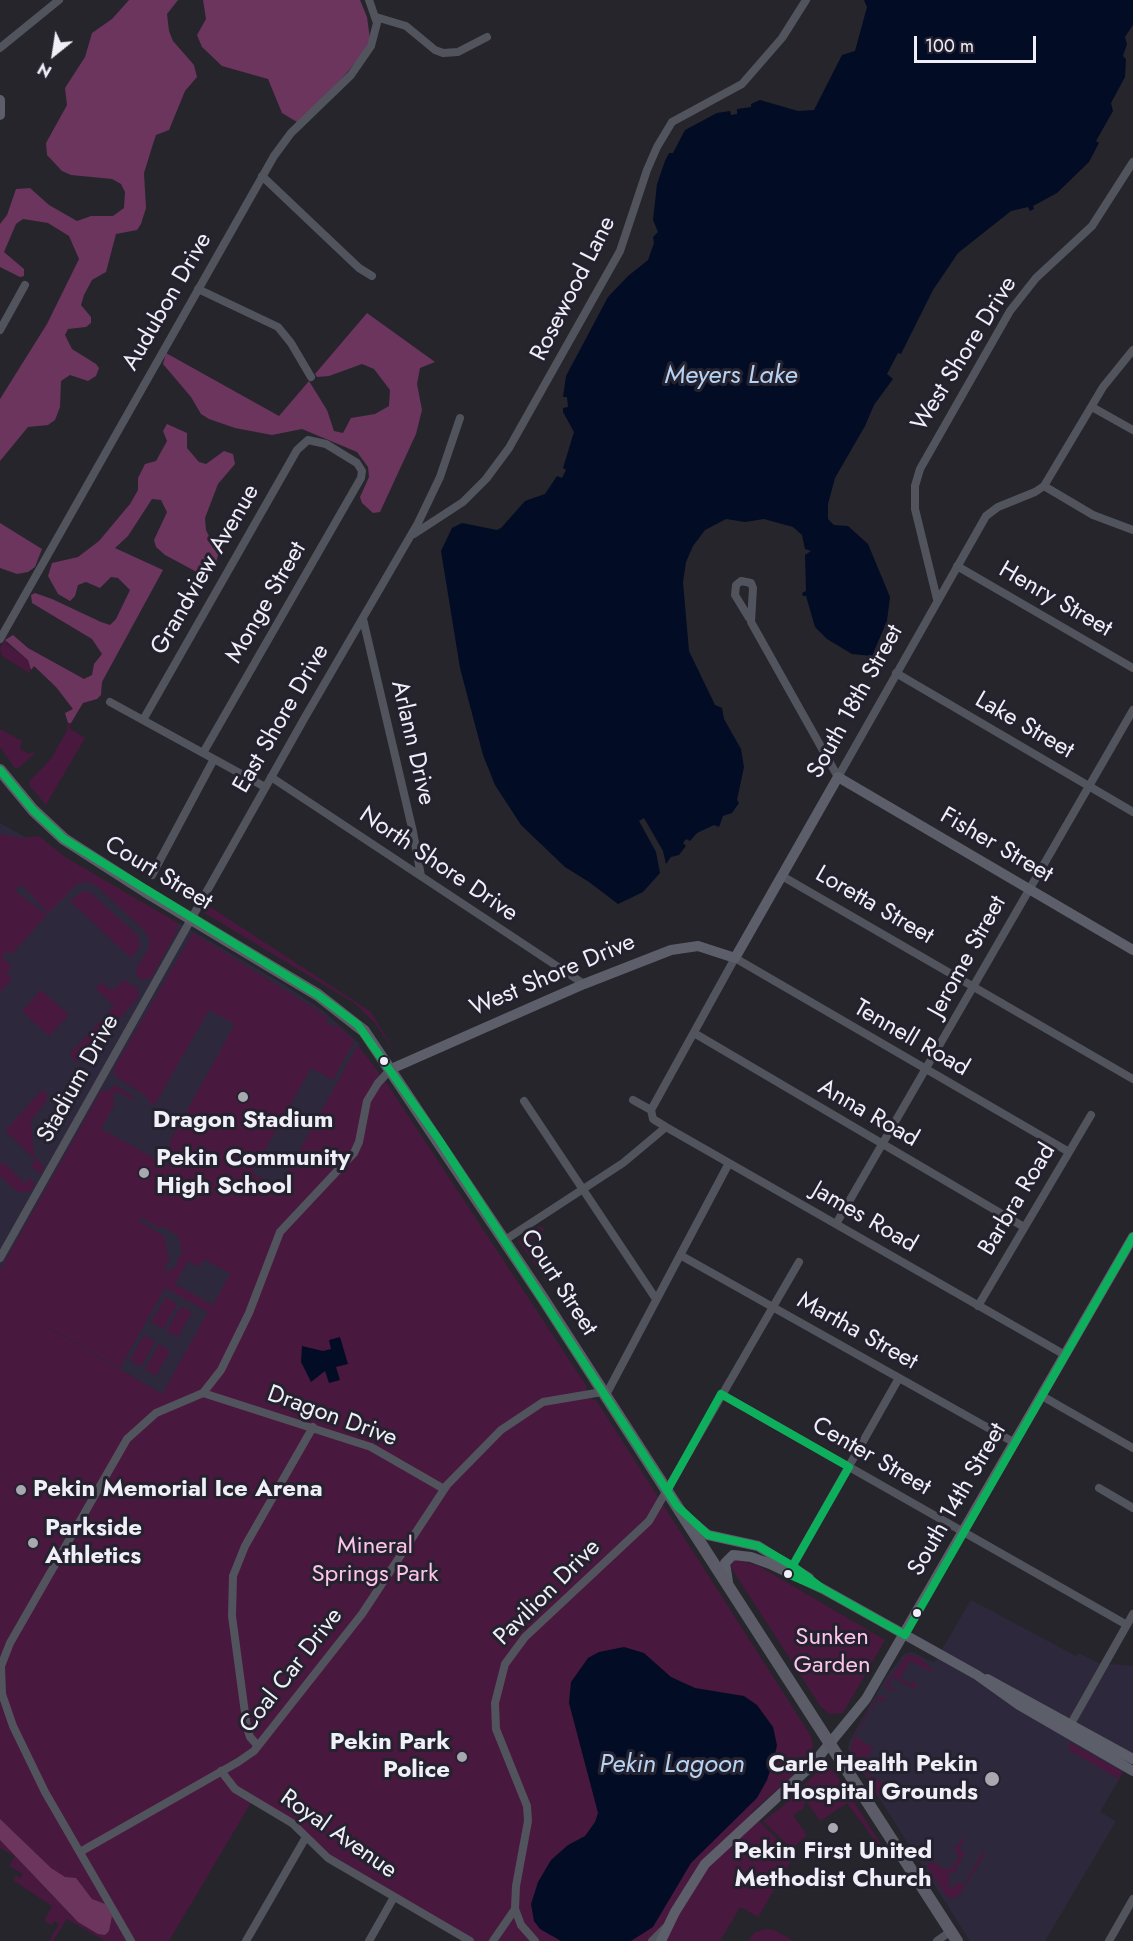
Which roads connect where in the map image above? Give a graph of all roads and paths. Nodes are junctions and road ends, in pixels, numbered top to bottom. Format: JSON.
{"nodes":[{"id":1,"x":60,"y":0,"type":"edge"},
{"id":2,"x":369,"y":0,"type":"edge"},
{"id":3,"x":806,"y":0,"type":"edge"},
{"id":4,"x":376,"y":17,"type":"junction"},
{"id":5,"x":487,"y":37,"type":"dead end"},
{"id":6,"x":0,"y":48,"type":"edge"},
{"id":7,"x":0,"y":100,"type":"edge"},
{"id":8,"x":0,"y":115,"type":"edge"},
{"id":9,"x":1133,"y":162,"type":"edge"},
{"id":10,"x":262,"y":176,"type":"junction"},
{"id":11,"x":372,"y":276,"type":"dead end"},
{"id":12,"x":26,"y":285,"type":"dead end"},
{"id":13,"x":198,"y":289,"type":"junction"},
{"id":14,"x":0,"y":330,"type":"edge"},
{"id":15,"x":1133,"y":350,"type":"edge"},
{"id":16,"x":311,"y":377,"type":"dead end"},
{"id":17,"x":1092,"y":407,"type":"junction"},
{"id":18,"x":460,"y":418,"type":"dead end"},
{"id":19,"x":1133,"y":430,"type":"edge"},
{"id":20,"x":305,"y":441,"type":"joint"},
{"id":21,"x":1044,"y":486,"type":"junction"},
{"id":22,"x":1133,"y":530,"type":"edge"},
{"id":23,"x":409,"y":539,"type":"junction"},
{"id":24,"x":957,"y":566,"type":"junction"},
{"id":25,"x":937,"y":599,"type":"junction"},
{"id":26,"x":749,"y":618,"type":"dead end"},
{"id":27,"x":363,"y":619,"type":"junction"},
{"id":28,"x":0,"y":639,"type":"edge"},
{"id":29,"x":1133,"y":668,"type":"edge"},
{"id":30,"x":896,"y":674,"type":"junction"},
{"id":31,"x":110,"y":702,"type":"dead end"},
{"id":32,"x":1133,"y":710,"type":"edge"},
{"id":33,"x":143,"y":720,"type":"junction"},
{"id":34,"x":203,"y":753,"type":"junction"},
{"id":35,"x":214,"y":759,"type":"junction"},
{"id":36,"x":0,"y":770,"type":"edge"},
{"id":37,"x":271,"y":777,"type":"junction"},
{"id":38,"x":838,"y":777,"type":"junction"},
{"id":39,"x":1088,"y":786,"type":"junction"},
{"id":40,"x":265,"y":787,"type":"junction"},
{"id":41,"x":1133,"y":812,"type":"edge"},
{"id":42,"x":152,"y":875,"type":"dead end"},
{"id":43,"x":421,"y":876,"type":"junction"},
{"id":44,"x":782,"y":876,"type":"junction"},
{"id":45,"x":1029,"y":889,"type":"junction"},
{"id":46,"x":191,"y":919,"type":"junction"},
{"id":47,"x":1133,"y":950,"type":"edge"},
{"id":48,"x":735,"y":958,"type":"junction"},
{"id":49,"x":584,"y":984,"type":"junction"},
{"id":50,"x":974,"y":987,"type":"junction"},
{"id":51,"x":693,"y":1033,"type":"junction"},
{"id":52,"x":392,"y":1069,"type":"junction"},
{"id":53,"x":926,"y":1070,"type":"junction"},
{"id":54,"x":1133,"y":1079,"type":"edge"},
{"id":55,"x":633,"y":1100,"type":"dead end"},
{"id":56,"x":524,"y":1101,"type":"dead end"},
{"id":57,"x":651,"y":1110,"type":"junction"},
{"id":58,"x":1090,"y":1115,"type":"dead end"},
{"id":59,"x":666,"y":1127,"type":"junction"},
{"id":60,"x":883,"y":1145,"type":"junction"},
{"id":61,"x":1068,"y":1152,"type":"junction"},
{"id":62,"x":729,"y":1163,"type":"junction"},
{"id":63,"x":583,"y":1189,"type":"junction"},
{"id":64,"x":836,"y":1224,"type":"junction"},
{"id":65,"x":1024,"y":1227,"type":"junction"},
{"id":66,"x":1133,"y":1237,"type":"edge"},
{"id":67,"x":505,"y":1240,"type":"junction"},
{"id":68,"x":680,"y":1255,"type":"junction"},
{"id":69,"x":0,"y":1258,"type":"edge"},
{"id":70,"x":799,"y":1262,"type":"dead end"},
{"id":71,"x":656,"y":1299,"type":"junction"},
{"id":72,"x":978,"y":1306,"type":"junction"},
{"id":73,"x":772,"y":1307,"type":"junction"},
{"id":74,"x":1065,"y":1355,"type":"junction"},
{"id":75,"x":899,"y":1378,"type":"junction"},
{"id":76,"x":203,"y":1393,"type":"junction"},
{"id":77,"x":605,"y":1393,"type":"junction"},
{"id":78,"x":721,"y":1394,"type":"junction"},
{"id":79,"x":1042,"y":1396,"type":"junction"},
{"id":80,"x":313,"y":1427,"type":"junction"},
{"id":81,"x":1015,"y":1443,"type":"junction"},
{"id":82,"x":1133,"y":1448,"type":"edge"},
{"id":83,"x":849,"y":1467,"type":"junction"},
{"id":84,"x":1099,"y":1488,"type":"dead end"},
{"id":85,"x":444,"y":1489,"type":"junction"},
{"id":86,"x":667,"y":1491,"type":"junction"},
{"id":87,"x":677,"y":1506,"type":"junction"},
{"id":88,"x":1133,"y":1508,"type":"edge"},
{"id":89,"x":964,"y":1532,"type":"junction"},
{"id":90,"x":790,"y":1570,"type":"junction"},
{"id":91,"x":733,"y":1592,"type":"junction"},
{"id":92,"x":1133,"y":1614,"type":"edge"},
{"id":93,"x":1127,"y":1625,"type":"junction"},
{"id":94,"x":905,"y":1635,"type":"junction"},
{"id":95,"x":1068,"y":1728,"type":"junction"},
{"id":96,"x":831,"y":1745,"type":"junction"},
{"id":97,"x":258,"y":1746,"type":"junction"},
{"id":98,"x":1133,"y":1759,"type":"edge"},
{"id":99,"x":221,"y":1771,"type":"junction"},
{"id":100,"x":1133,"y":1771,"type":"edge"},
{"id":101,"x":306,"y":1837,"type":"junction"},
{"id":102,"x":80,"y":1852,"type":"junction"},
{"id":103,"x":394,"y":1897,"type":"junction"},
{"id":104,"x":1133,"y":1899,"type":"edge"},
{"id":105,"x":682,"y":1902,"type":"junction"},
{"id":106,"x":515,"y":1909,"type":"junction"},
{"id":107,"x":668,"y":1924,"type":"junction"},
{"id":108,"x":954,"y":1936,"type":"edge"},
{"id":109,"x":131,"y":1941,"type":"edge"},
{"id":110,"x":246,"y":1941,"type":"edge"},
{"id":111,"x":369,"y":1941,"type":"edge"},
{"id":112,"x":470,"y":1941,"type":"edge"},
{"id":113,"x":493,"y":1941,"type":"edge"},
{"id":114,"x":535,"y":1941,"type":"edge"},
{"id":115,"x":652,"y":1941,"type":"edge"},
{"id":116,"x":661,"y":1941,"type":"edge"},
{"id":117,"x":666,"y":1941,"type":"edge"},
{"id":118,"x":937,"y":1941,"type":"edge"},
{"id":119,"x":1109,"y":1941,"type":"edge"}],
"edges":[{"from":1,"to":6,"type":"street"},
{"from":2,"to":4,"type":"street"},
{"from":3,"to":23,"type":"street","name":"Rosewood Lane"},
{"from":4,"to":5,"type":"street"},
{"from":4,"to":10,"type":"street","name":"Audubon Drive"},
{"from":7,"to":8,"type":"street"},
{"from":9,"to":25,"type":"street","name":"West Shore Drive"},
{"from":10,"to":11,"type":"street"},
{"from":10,"to":13,"type":"street","name":"Audubon Drive"},
{"from":12,"to":14,"type":"street"},
{"from":13,"to":16,"type":"street"},
{"from":13,"to":28,"type":"street","name":"Audubon Drive"},
{"from":15,"to":17,"type":"street"},
{"from":17,"to":19,"type":"street"},
{"from":17,"to":21,"type":"street"},
{"from":18,"to":23,"type":"street","name":"East Shore Drive"},
{"from":20,"to":33,"type":"street","name":"Grandview Avenue"},
{"from":20,"to":34,"type":"street","name":"Monge Street"},
{"from":21,"to":22,"type":"street"},
{"from":21,"to":24,"type":"street","name":"South 18th Street"},
{"from":23,"to":27,"type":"street","name":"East Shore Drive"},
{"from":24,"to":25,"type":"street","name":"South 18th Street"},
{"from":24,"to":29,"type":"street","name":"Henry Street"},
{"from":25,"to":30,"type":"street","name":"South 18th Street"},
{"from":26,"to":38,"type":"street"},
{"from":27,"to":37,"type":"street","name":"East Shore Drive"},
{"from":27,"to":43,"type":"street","name":"Arlann Drive"},
{"from":30,"to":38,"type":"street","name":"South 18th Street"},
{"from":30,"to":39,"type":"street","name":"Lake Street"},
{"from":31,"to":33,"type":"street"},
{"from":32,"to":39,"type":"street","name":"Jerome Street"},
{"from":33,"to":34,"type":"street"},
{"from":34,"to":35,"type":"street"},
{"from":35,"to":40,"type":"street"},
{"from":35,"to":42,"type":"street"},
{"from":36,"to":46,"type":"main road","name":"Court Street"},
{"from":37,"to":40,"type":"street","name":"East Shore Drive"},
{"from":37,"to":43,"type":"street","name":"North Shore Drive"},
{"from":38,"to":44,"type":"street","name":"South 18th Street"},
{"from":38,"to":45,"type":"street","name":"Fisher Street"},
{"from":39,"to":41,"type":"street","name":"Lake Street"},
{"from":39,"to":45,"type":"street","name":"Jerome Street"},
{"from":40,"to":46,"type":"street","name":"East Shore Drive"},
{"from":43,"to":49,"type":"street","name":"North Shore Drive"},
{"from":44,"to":48,"type":"street","name":"South 18th Street"},
{"from":44,"to":50,"type":"street","name":"Loretta Street"},
{"from":45,"to":47,"type":"street","name":"Fisher Street"},
{"from":45,"to":50,"type":"street","name":"Jerome Street"},
{"from":46,"to":52,"type":"main road","name":"Court Street"},
{"from":46,"to":69,"type":"street","name":"Stadium Drive"},
{"from":48,"to":49,"type":"street","name":"West Shore Drive"},
{"from":48,"to":51,"type":"street","name":"South 18th Street"},
{"from":48,"to":53,"type":"street","name":"Tennell Road"},
{"from":49,"to":52,"type":"street","name":"West Shore Drive"},
{"from":50,"to":53,"type":"street","name":"Jerome Street"},
{"from":50,"to":54,"type":"street","name":"Loretta Street"},
{"from":51,"to":57,"type":"street","name":"South 18th Street"},
{"from":51,"to":60,"type":"street","name":"Anna Road"},
{"from":52,"to":67,"type":"main road","name":"Court Street"},
{"from":52,"to":76,"type":"street"},
{"from":53,"to":60,"type":"street","name":"Jerome Street"},
{"from":53,"to":61,"type":"street","name":"Tennell Road"},
{"from":55,"to":57,"type":"street","name":"James Road"},
{"from":56,"to":63,"type":"street"},
{"from":57,"to":59,"type":"street","name":"James Road"},
{"from":58,"to":61,"type":"street","name":"Barbra Road"},
{"from":59,"to":62,"type":"street","name":"James Road"},
{"from":59,"to":63,"type":"street"},
{"from":60,"to":64,"type":"street","name":"Jerome Street"},
{"from":60,"to":65,"type":"street","name":"Anna Road"},
{"from":61,"to":65,"type":"street","name":"Barbra Road"},
{"from":62,"to":64,"type":"street","name":"James Road"},
{"from":62,"to":68,"type":"street"},
{"from":63,"to":67,"type":"street"},
{"from":63,"to":71,"type":"street"},
{"from":64,"to":72,"type":"street","name":"James Road"},
{"from":65,"to":72,"type":"street","name":"Barbra Road"},
{"from":66,"to":74,"type":"street","name":"South 14th Street"},
{"from":67,"to":77,"type":"main road","name":"Court Street"},
{"from":68,"to":71,"type":"street"},
{"from":68,"to":73,"type":"street","name":"Martha Street"},
{"from":70,"to":73,"type":"street","name":"Pavilion Drive"},
{"from":71,"to":77,"type":"street"},
{"from":72,"to":74,"type":"street","name":"James Road"},
{"from":73,"to":75,"type":"street","name":"Martha Street"},
{"from":73,"to":78,"type":"street","name":"Pavilion Drive"},
{"from":74,"to":79,"type":"street","name":"South 14th Street"},
{"from":75,"to":81,"type":"street","name":"Martha Street"},
{"from":75,"to":83,"type":"street"},
{"from":76,"to":80,"type":"street","name":"Dragon Drive"},
{"from":76,"to":102,"type":"street"},
{"from":77,"to":85,"type":"street","name":"Coal Car Drive"},
{"from":77,"to":86,"type":"main road","name":"Court Street"},
{"from":78,"to":83,"type":"street","name":"Center Street"},
{"from":78,"to":86,"type":"street","name":"Pavilion Drive"},
{"from":79,"to":81,"type":"street","name":"South 14th Street"},
{"from":79,"to":82,"type":"street"},
{"from":80,"to":85,"type":"street","name":"Dragon Drive"},
{"from":80,"to":97,"type":"street"},
{"from":81,"to":89,"type":"street","name":"South 14th Street"},
{"from":83,"to":89,"type":"street","name":"Center Street"},
{"from":83,"to":90,"type":"street"},
{"from":84,"to":88,"type":"street"},
{"from":85,"to":97,"type":"street","name":"Coal Car Drive"},
{"from":86,"to":87,"type":"main road","name":"Court Street"},
{"from":86,"to":106,"type":"street","name":"Pavilion Drive"},
{"from":87,"to":90,"type":"street"},
{"from":87,"to":91,"type":"main road","name":"Court Street"},
{"from":89,"to":93,"type":"street","name":"Center Street"},
{"from":89,"to":94,"type":"street","name":"South 14th Street"},
{"from":90,"to":91,"type":"street"},
{"from":90,"to":94,"type":"street"},
{"from":91,"to":96,"type":"main road","name":"Court Street"},
{"from":92,"to":93,"type":"street"},
{"from":93,"to":95,"type":"street"},
{"from":94,"to":95,"type":"street"},
{"from":94,"to":96,"type":"street","name":"South 14th Street"},
{"from":95,"to":98,"type":"street"},
{"from":95,"to":100,"type":"street"},
{"from":96,"to":105,"type":"street","name":"South 14th Street"},
{"from":96,"to":108,"type":"main road","name":"Court Street"},
{"from":97,"to":99,"type":"street","name":"Coal Car Drive"},
{"from":99,"to":101,"type":"street","name":"Royal Avenue"},
{"from":99,"to":102,"type":"street","name":"Coal Car Drive"},
{"from":101,"to":103,"type":"street","name":"Royal Avenue"},
{"from":101,"to":110,"type":"street"},
{"from":102,"to":109,"type":"street"},
{"from":103,"to":111,"type":"street"},
{"from":103,"to":112,"type":"street","name":"Royal Avenue"},
{"from":104,"to":119,"type":"street"},
{"from":105,"to":107,"type":"street","name":"South 14th Street"},
{"from":105,"to":117,"type":"street","name":"South 14th Street"},
{"from":106,"to":113,"type":"street"},
{"from":106,"to":114,"type":"street"},
{"from":107,"to":115,"type":"street"},
{"from":107,"to":116,"type":"street","name":"South 14th Street"},
{"from":108,"to":118,"type":"street"}]}
